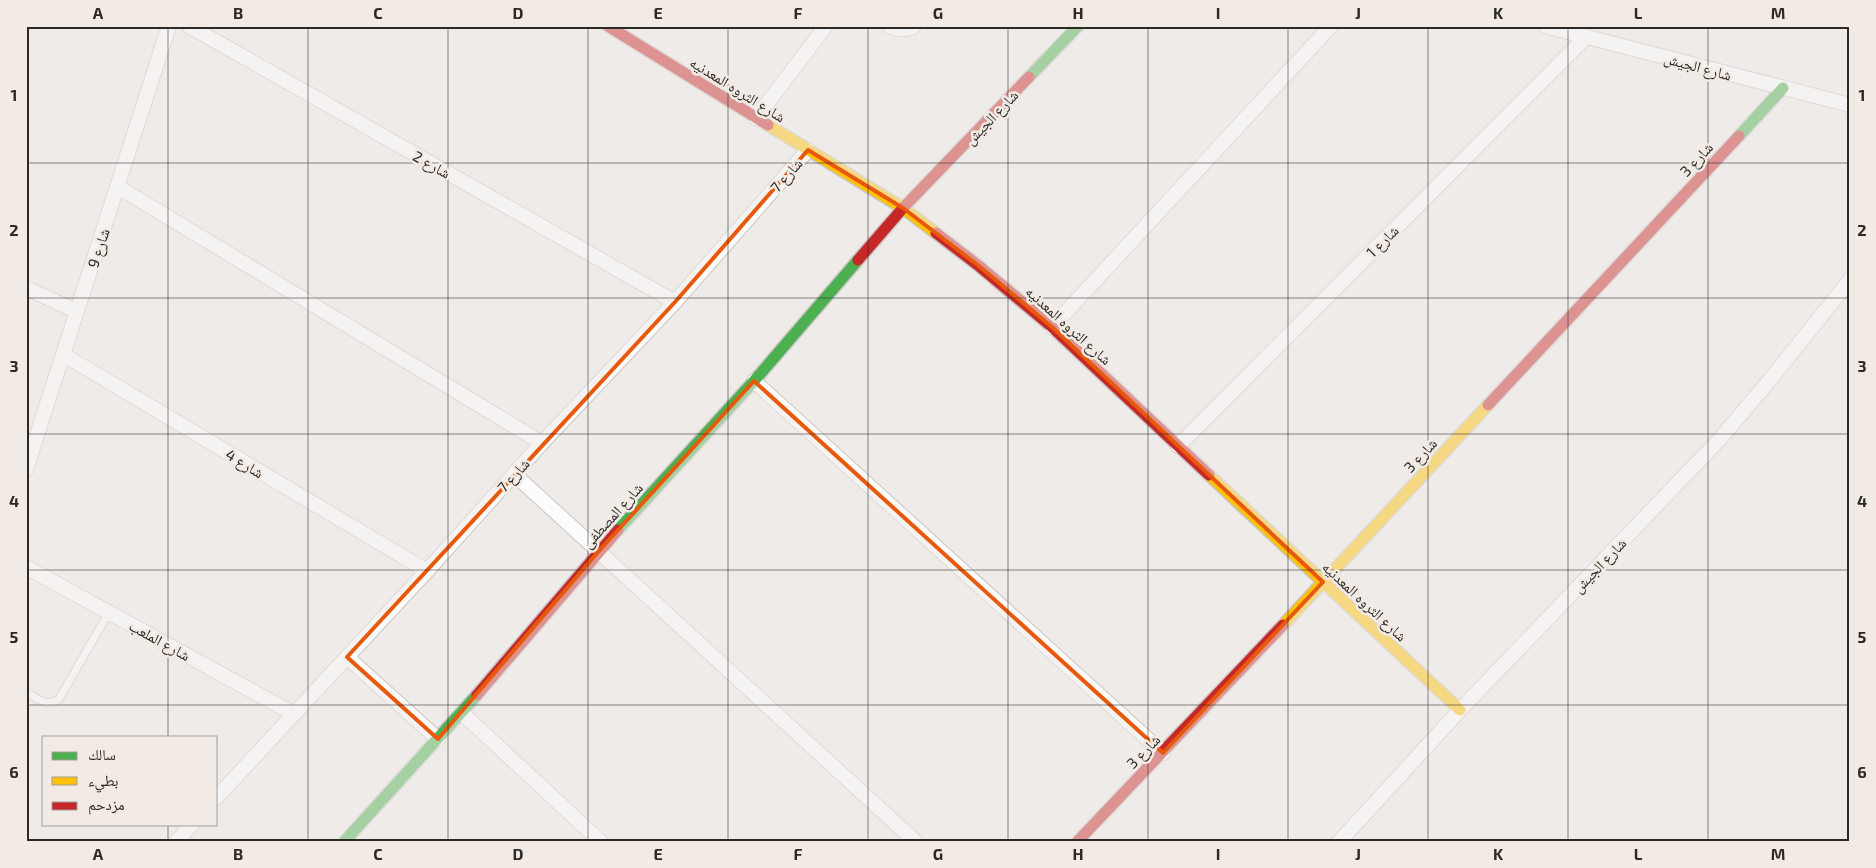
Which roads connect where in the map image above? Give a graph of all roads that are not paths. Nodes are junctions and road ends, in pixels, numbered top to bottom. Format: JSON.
{"nodes":[{"id":1,"x":169,"y":26,"type":"edge"},
{"id":2,"x":189,"y":26,"type":"edge"},
{"id":3,"x":608,"y":26,"type":"edge"},
{"id":4,"x":826,"y":26,"type":"edge"},
{"id":5,"x":889,"y":26,"type":"edge"},
{"id":6,"x":914,"y":26,"type":"edge"},
{"id":7,"x":1078,"y":26,"type":"edge"},
{"id":8,"x":1331,"y":26,"type":"edge"},
{"id":9,"x":1545,"y":26,"type":"edge"},
{"id":10,"x":1586,"y":36,"type":"junction"},
{"id":11,"x":1783,"y":88,"type":"junction"},
{"id":12,"x":1850,"y":105,"type":"edge"},
{"id":13,"x":756,"y":118,"type":"junction"},
{"id":14,"x":808,"y":150,"type":"junction"},
{"id":15,"x":118,"y":187,"type":"junction"},
{"id":16,"x":904,"y":208,"type":"junction"},
{"id":17,"x":1850,"y":280,"type":"edge"},
{"id":18,"x":26,"y":288,"type":"edge"},
{"id":19,"x":676,"y":302,"type":"junction"},
{"id":20,"x":76,"y":311,"type":"junction"},
{"id":21,"x":1052,"y":327,"type":"junction"},
{"id":22,"x":64,"y":355,"type":"junction"},
{"id":23,"x":754,"y":381,"type":"junction"},
{"id":24,"x":542,"y":443,"type":"junction"},
{"id":25,"x":1178,"y":446,"type":"junction"},
{"id":26,"x":26,"y":469,"type":"edge"},
{"id":27,"x":514,"y":474,"type":"junction"},
{"id":28,"x":598,"y":552,"type":"junction"},
{"id":29,"x":26,"y":567,"type":"edge"},
{"id":30,"x":427,"y":570,"type":"junction"},
{"id":31,"x":1323,"y":582,"type":"junction"},
{"id":32,"x":109,"y":612,"type":"junction"},
{"id":33,"x":347,"y":657,"type":"junction"},
{"id":34,"x":26,"y":692,"type":"edge"},
{"id":35,"x":1460,"y":710,"type":"junction"},
{"id":36,"x":462,"y":713,"type":"junction"},
{"id":37,"x":294,"y":714,"type":"junction"},
{"id":38,"x":438,"y":739,"type":"junction"},
{"id":39,"x":1163,"y":753,"type":"junction"},
{"id":40,"x":218,"y":796,"type":"edge"},
{"id":41,"x":190,"y":826,"type":"edge"},
{"id":42,"x":176,"y":842,"type":"edge"},
{"id":43,"x":344,"y":842,"type":"edge"},
{"id":44,"x":601,"y":842,"type":"edge"},
{"id":45,"x":916,"y":842,"type":"edge"},
{"id":46,"x":1077,"y":842,"type":"edge"},
{"id":47,"x":1338,"y":842,"type":"edge"}],
"edges":[{"from":1,"to":15,"type":"street","name":"شارع 9"},
{"from":2,"to":19,"type":"street","name":"شارع 2"},
{"from":3,"to":13,"type":"street","name":"شارع الثروه المعدنيه"},
{"from":4,"to":13,"type":"street"},
{"from":5,"to":6,"type":"street"},
{"from":7,"to":16,"type":"street","name":"شارع الجيش"},
{"from":8,"to":21,"type":"street"},
{"from":9,"to":10,"type":"street","name":"شارع الجيش"},
{"from":10,"to":11,"type":"street","name":"شارع الجيش"},
{"from":10,"to":25,"type":"street","name":"شارع 1"},
{"from":11,"to":12,"type":"street","name":"شارع الجيش"},
{"from":11,"to":31,"type":"street","name":"شارع 3"},
{"from":13,"to":14,"type":"street","name":"شارع الثروه المعدنيه"},
{"from":14,"to":16,"type":"street","name":"شارع الثروه المعدنيه"},
{"from":14,"to":19,"type":"street","name":"شارع 7"},
{"from":15,"to":20,"type":"street","name":"شارع 9"},
{"from":15,"to":24,"type":"street"},
{"from":16,"to":21,"type":"street","name":"شارع الثروه المعدنيه"},
{"from":16,"to":23,"type":"street","name":"شارع المصطفى"},
{"from":17,"to":35,"type":"street","name":"شارع الجيش"},
{"from":18,"to":20,"type":"street"},
{"from":19,"to":24,"type":"street","name":"شارع 7"},
{"from":20,"to":22,"type":"street","name":"شارع 9"},
{"from":21,"to":25,"type":"street","name":"شارع الثروه المعدنيه"},
{"from":22,"to":26,"type":"street","name":"شارع 9"},
{"from":22,"to":30,"type":"street","name":"شارع 4"},
{"from":23,"to":28,"type":"street","name":"شارع المصطفى"},
{"from":23,"to":39,"type":"street"},
{"from":24,"to":27,"type":"street","name":"شارع 7"},
{"from":25,"to":31,"type":"street","name":"شارع الثروه المعدنيه"},
{"from":27,"to":28,"type":"street"},
{"from":27,"to":30,"type":"street","name":"شارع 7"},
{"from":28,"to":36,"type":"street","name":"شارع المصطفى"},
{"from":28,"to":45,"type":"street"},
{"from":29,"to":32,"type":"street","name":"شارع الملعب"},
{"from":30,"to":33,"type":"street","name":"شارع 7"},
{"from":31,"to":35,"type":"street","name":"شارع الثروه المعدنيه"},
{"from":31,"to":39,"type":"street","name":"شارع 3"},
{"from":32,"to":34,"type":"lane"},
{"from":32,"to":37,"type":"street","name":"شارع الملعب"},
{"from":33,"to":37,"type":"street","name":"شارع 7"},
{"from":33,"to":38,"type":"street"},
{"from":35,"to":47,"type":"street","name":"شارع الجيش"},
{"from":36,"to":38,"type":"street","name":"شارع المصطفى"},
{"from":36,"to":44,"type":"street"},
{"from":37,"to":40,"type":"street","name":"شارع 7"},
{"from":38,"to":43,"type":"street","name":"شارع المصطفى"},
{"from":39,"to":46,"type":"street","name":"شارع 3"},
{"from":41,"to":42,"type":"street"}]}
